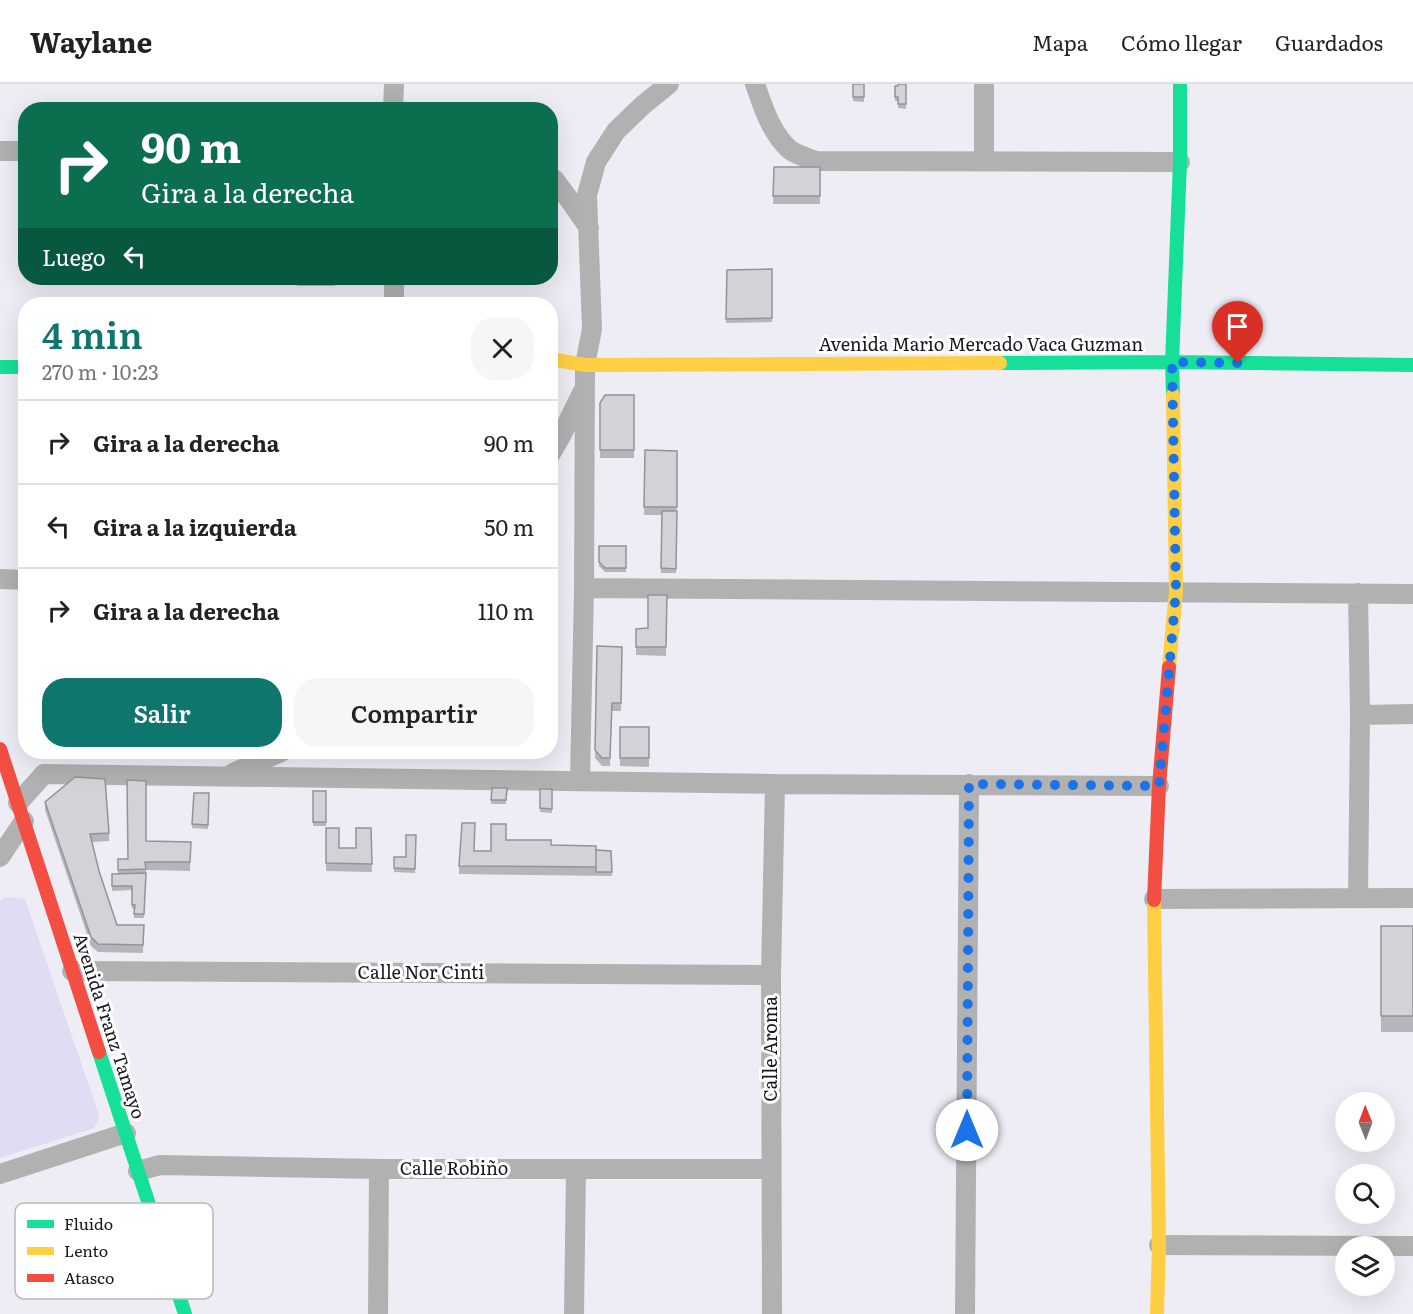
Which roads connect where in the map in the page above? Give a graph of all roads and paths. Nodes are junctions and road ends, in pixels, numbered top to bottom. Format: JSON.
{"nodes":[{"id":1,"x":394,"y":84,"type":"edge"},
{"id":2,"x":669,"y":84,"type":"edge"},
{"id":3,"x":755,"y":84,"type":"edge"},
{"id":4,"x":984,"y":84,"type":"edge"},
{"id":5,"x":1180,"y":84,"type":"edge"},
{"id":6,"x":393,"y":102,"type":"edge"},
{"id":7,"x":0,"y":151,"type":"edge"},
{"id":8,"x":18,"y":152,"type":"edge"},
{"id":9,"x":984,"y":161,"type":"junction"},
{"id":10,"x":1180,"y":162,"type":"junction"},
{"id":11,"x":558,"y":184,"type":"edge"},
{"id":12,"x":589,"y":228,"type":"junction"},
{"id":13,"x":558,"y":360,"type":"edge"},
{"id":14,"x":1172,"y":362,"type":"junction"},
{"id":15,"x":585,"y":365,"type":"junction"},
{"id":16,"x":1413,"y":365,"type":"edge"},
{"id":17,"x":0,"y":367,"type":"edge"},
{"id":18,"x":18,"y":367,"type":"edge"},
{"id":19,"x":585,"y":387,"type":"junction"},
{"id":20,"x":558,"y":441,"type":"edge"},
{"id":21,"x":0,"y":579,"type":"edge"},
{"id":22,"x":18,"y":580,"type":"edge"},
{"id":23,"x":584,"y":588,"type":"junction"},
{"id":24,"x":1176,"y":591,"type":"junction"},
{"id":25,"x":1358,"y":593,"type":"junction"},
{"id":26,"x":1413,"y":594,"type":"edge"},
{"id":27,"x":1413,"y":714,"type":"edge"},
{"id":28,"x":1360,"y":715,"type":"junction"},
{"id":29,"x":0,"y":748,"type":"edge"},
{"id":30,"x":265,"y":759,"type":"edge"},
{"id":31,"x":225,"y":776,"type":"junction"},
{"id":32,"x":579,"y":781,"type":"junction"},
{"id":33,"x":775,"y":784,"type":"junction"},
{"id":34,"x":969,"y":784,"type":"junction"},
{"id":35,"x":1159,"y":786,"type":"junction"},
{"id":36,"x":21,"y":812,"type":"junction"},
{"id":37,"x":0,"y":836,"type":"edge"},
{"id":38,"x":0,"y":857,"type":"edge"},
{"id":39,"x":1358,"y":898,"type":"junction"},
{"id":40,"x":1413,"y":898,"type":"edge"},
{"id":41,"x":1154,"y":899,"type":"junction"},
{"id":42,"x":72,"y":970,"type":"junction"},
{"id":43,"x":771,"y":975,"type":"junction"},
{"id":44,"x":126,"y":1133,"type":"junction"},
{"id":45,"x":379,"y":1168,"type":"junction"},
{"id":46,"x":576,"y":1169,"type":"junction"},
{"id":47,"x":771,"y":1169,"type":"junction"},
{"id":48,"x":138,"y":1171,"type":"junction"},
{"id":49,"x":0,"y":1174,"type":"edge"},
{"id":50,"x":149,"y":1203,"type":"edge"},
{"id":51,"x":1159,"y":1245,"type":"junction"},
{"id":52,"x":1413,"y":1246,"type":"edge"},
{"id":53,"x":180,"y":1299,"type":"edge"},
{"id":54,"x":185,"y":1314,"type":"edge"},
{"id":55,"x":378,"y":1314,"type":"edge"},
{"id":56,"x":574,"y":1314,"type":"edge"},
{"id":57,"x":772,"y":1314,"type":"edge"},
{"id":58,"x":965,"y":1314,"type":"edge"},
{"id":59,"x":1157,"y":1314,"type":"edge"}],
"edges":[{"from":1,"to":6,"type":"street"},
{"from":2,"to":12,"type":"street"},
{"from":3,"to":9,"type":"street"},
{"from":4,"to":9,"type":"street"},
{"from":5,"to":10,"type":"street"},
{"from":7,"to":8,"type":"street"},
{"from":9,"to":10,"type":"street"},
{"from":10,"to":14,"type":"street"},
{"from":11,"to":12,"type":"street"},
{"from":12,"to":15,"type":"street"},
{"from":13,"to":15,"type":"street","name":"Avenida Mario Mercado Vaca Guzman"},
{"from":14,"to":15,"type":"street","name":"Avenida Mario Mercado Vaca Guzman"},
{"from":14,"to":16,"type":"street","name":"Avenida Mario Mercado Vaca Guzman"},
{"from":14,"to":24,"type":"street"},
{"from":15,"to":19,"type":"street"},
{"from":17,"to":18,"type":"street"},
{"from":19,"to":20,"type":"street"},
{"from":19,"to":23,"type":"street"},
{"from":21,"to":22,"type":"street"},
{"from":23,"to":24,"type":"street"},
{"from":23,"to":32,"type":"street"},
{"from":24,"to":25,"type":"street"},
{"from":24,"to":35,"type":"street"},
{"from":25,"to":26,"type":"street"},
{"from":25,"to":28,"type":"street"},
{"from":27,"to":28,"type":"street"},
{"from":28,"to":39,"type":"street"},
{"from":29,"to":36,"type":"street","name":"Avenida Franz Tamayo"},
{"from":30,"to":31,"type":"street"},
{"from":31,"to":32,"type":"street"},
{"from":31,"to":36,"type":"street"},
{"from":32,"to":33,"type":"street"},
{"from":33,"to":34,"type":"street"},
{"from":33,"to":43,"type":"street","name":"Calle Aroma"},
{"from":34,"to":35,"type":"street"},
{"from":34,"to":58,"type":"street"},
{"from":35,"to":41,"type":"street"},
{"from":36,"to":37,"type":"street"},
{"from":36,"to":38,"type":"street"},
{"from":36,"to":42,"type":"street","name":"Avenida Franz Tamayo"},
{"from":39,"to":40,"type":"street"},
{"from":39,"to":41,"type":"street"},
{"from":41,"to":51,"type":"street"},
{"from":42,"to":43,"type":"street","name":"Calle Nor Cinti"},
{"from":42,"to":44,"type":"street","name":"Avenida Franz Tamayo"},
{"from":43,"to":47,"type":"street","name":"Calle Aroma"},
{"from":44,"to":48,"type":"street","name":"Avenida Franz Tamayo"},
{"from":44,"to":49,"type":"street"},
{"from":45,"to":46,"type":"street","name":"Calle Robiño"},
{"from":45,"to":48,"type":"street","name":"Calle Robiño"},
{"from":45,"to":55,"type":"street"},
{"from":46,"to":47,"type":"street","name":"Calle Robiño"},
{"from":46,"to":56,"type":"street"},
{"from":47,"to":57,"type":"street","name":"Calle Aroma"},
{"from":48,"to":50,"type":"street","name":"Avenida Franz Tamayo"},
{"from":51,"to":52,"type":"street"},
{"from":51,"to":59,"type":"street"},
{"from":53,"to":54,"type":"street","name":"Avenida Franz Tamayo"}]}
